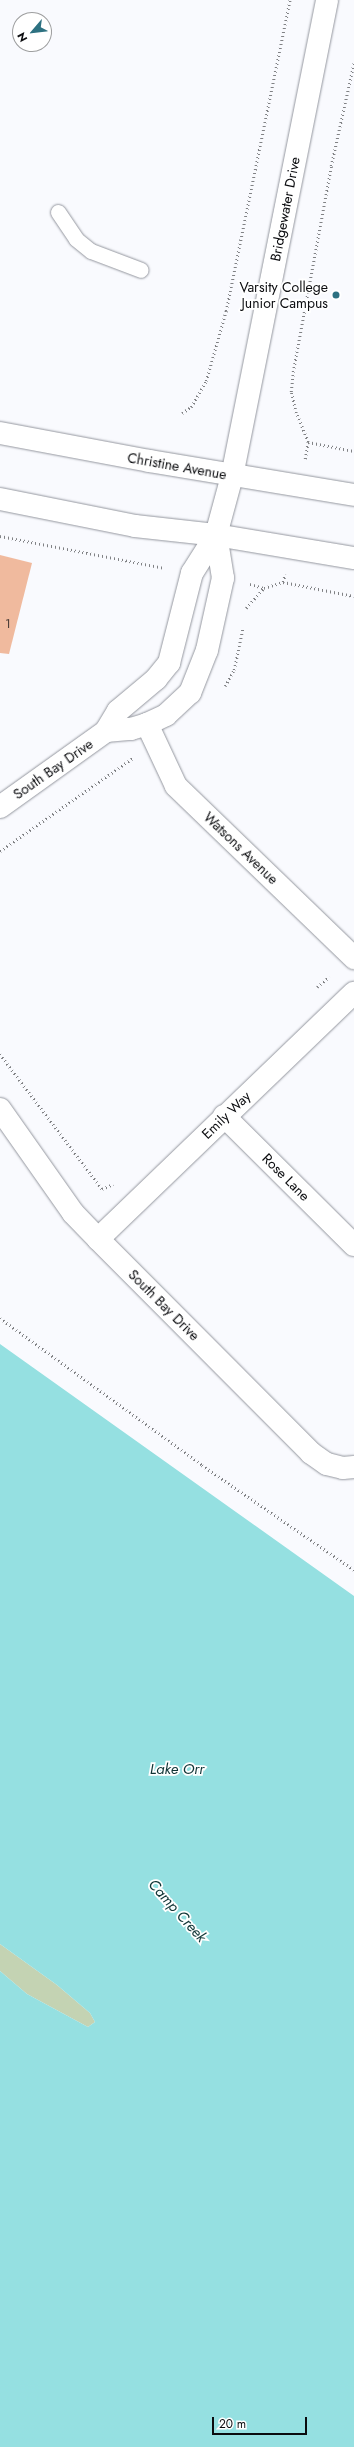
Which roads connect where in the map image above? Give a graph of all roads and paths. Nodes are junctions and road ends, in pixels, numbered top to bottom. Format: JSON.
{"nodes":[{"id":1,"x":290,"y":0,"type":"edge"},
{"id":2,"x":327,"y":0,"type":"edge"},
{"id":3,"x":354,"y":62,"type":"edge"},
{"id":4,"x":58,"y":212,"type":"dead end"},
{"id":5,"x":141,"y":270,"type":"dead end"},
{"id":6,"x":182,"y":413,"type":"dead end"},
{"id":7,"x":0,"y":433,"type":"edge"},
{"id":8,"x":354,"y":452,"type":"edge"},
{"id":9,"x":232,"y":476,"type":"junction"},
{"id":10,"x":354,"y":495,"type":"edge"},
{"id":11,"x":0,"y":499,"type":"edge"},
{"id":12,"x":216,"y":535,"type":"junction"},
{"id":13,"x":0,"y":536,"type":"edge"},
{"id":14,"x":354,"y":558,"type":"edge"},
{"id":15,"x":142,"y":564,"type":"dead end"},
{"id":16,"x":354,"y":596,"type":"edge"},
{"id":17,"x":245,"y":609,"type":"dead end"},
{"id":18,"x":243,"y":625,"type":"dead end"},
{"id":19,"x":224,"y":688,"type":"dead end"},
{"id":20,"x":147,"y":724,"type":"junction"},
{"id":21,"x":106,"y":732,"type":"junction"},
{"id":22,"x":135,"y":756,"type":"dead end"},
{"id":23,"x":0,"y":807,"type":"edge"},
{"id":24,"x":0,"y":850,"type":"edge"},
{"id":25,"x":354,"y":958,"type":"edge"},
{"id":26,"x":333,"y":978,"type":"dead end"},
{"id":27,"x":311,"y":993,"type":"dead end"},
{"id":28,"x":354,"y":993,"type":"edge"},
{"id":29,"x":0,"y":1054,"type":"edge"},
{"id":30,"x":0,"y":1109,"type":"edge"},
{"id":31,"x":224,"y":1116,"type":"junction"},
{"id":32,"x":118,"y":1183,"type":"dead end"},
{"id":33,"x":352,"y":1238,"type":"edge"},
{"id":34,"x":98,"y":1239,"type":"junction"},
{"id":35,"x":0,"y":1318,"type":"edge"},
{"id":36,"x":354,"y":1467,"type":"edge"},
{"id":37,"x":354,"y":1570,"type":"edge"}],
"edges":[{"from":1,"to":6,"type":"path"},
{"from":2,"to":9,"type":"street","name":"Bridgewater Drive"},
{"from":3,"to":8,"type":"path"},
{"from":4,"to":5,"type":"lane"},
{"from":7,"to":9,"type":"street","name":"Christine Avenue"},
{"from":9,"to":10,"type":"street","name":"Christine Avenue"},
{"from":9,"to":12,"type":"street","name":"Bridgewater Drive"},
{"from":11,"to":12,"type":"street"},
{"from":12,"to":14,"type":"street"},
{"from":12,"to":20,"type":"street","name":"South Bay Drive"},
{"from":12,"to":21,"type":"street","name":"South Bay Drive"},
{"from":13,"to":15,"type":"path"},
{"from":16,"to":17,"type":"path"},
{"from":18,"to":19,"type":"path"},
{"from":20,"to":21,"type":"street","name":"South Bay Drive"},
{"from":20,"to":25,"type":"street","name":"Watsons Avenue"},
{"from":21,"to":23,"type":"street","name":"South Bay Drive"},
{"from":22,"to":24,"type":"path"},
{"from":26,"to":27,"type":"path"},
{"from":28,"to":31,"type":"street","name":"Emily Way"},
{"from":29,"to":32,"type":"path"},
{"from":30,"to":34,"type":"street","name":"South Bay Drive"},
{"from":31,"to":33,"type":"street","name":"Rose Lane"},
{"from":31,"to":34,"type":"street","name":"Emily Way"},
{"from":34,"to":36,"type":"street","name":"South Bay Drive"},
{"from":35,"to":37,"type":"path"}]}
